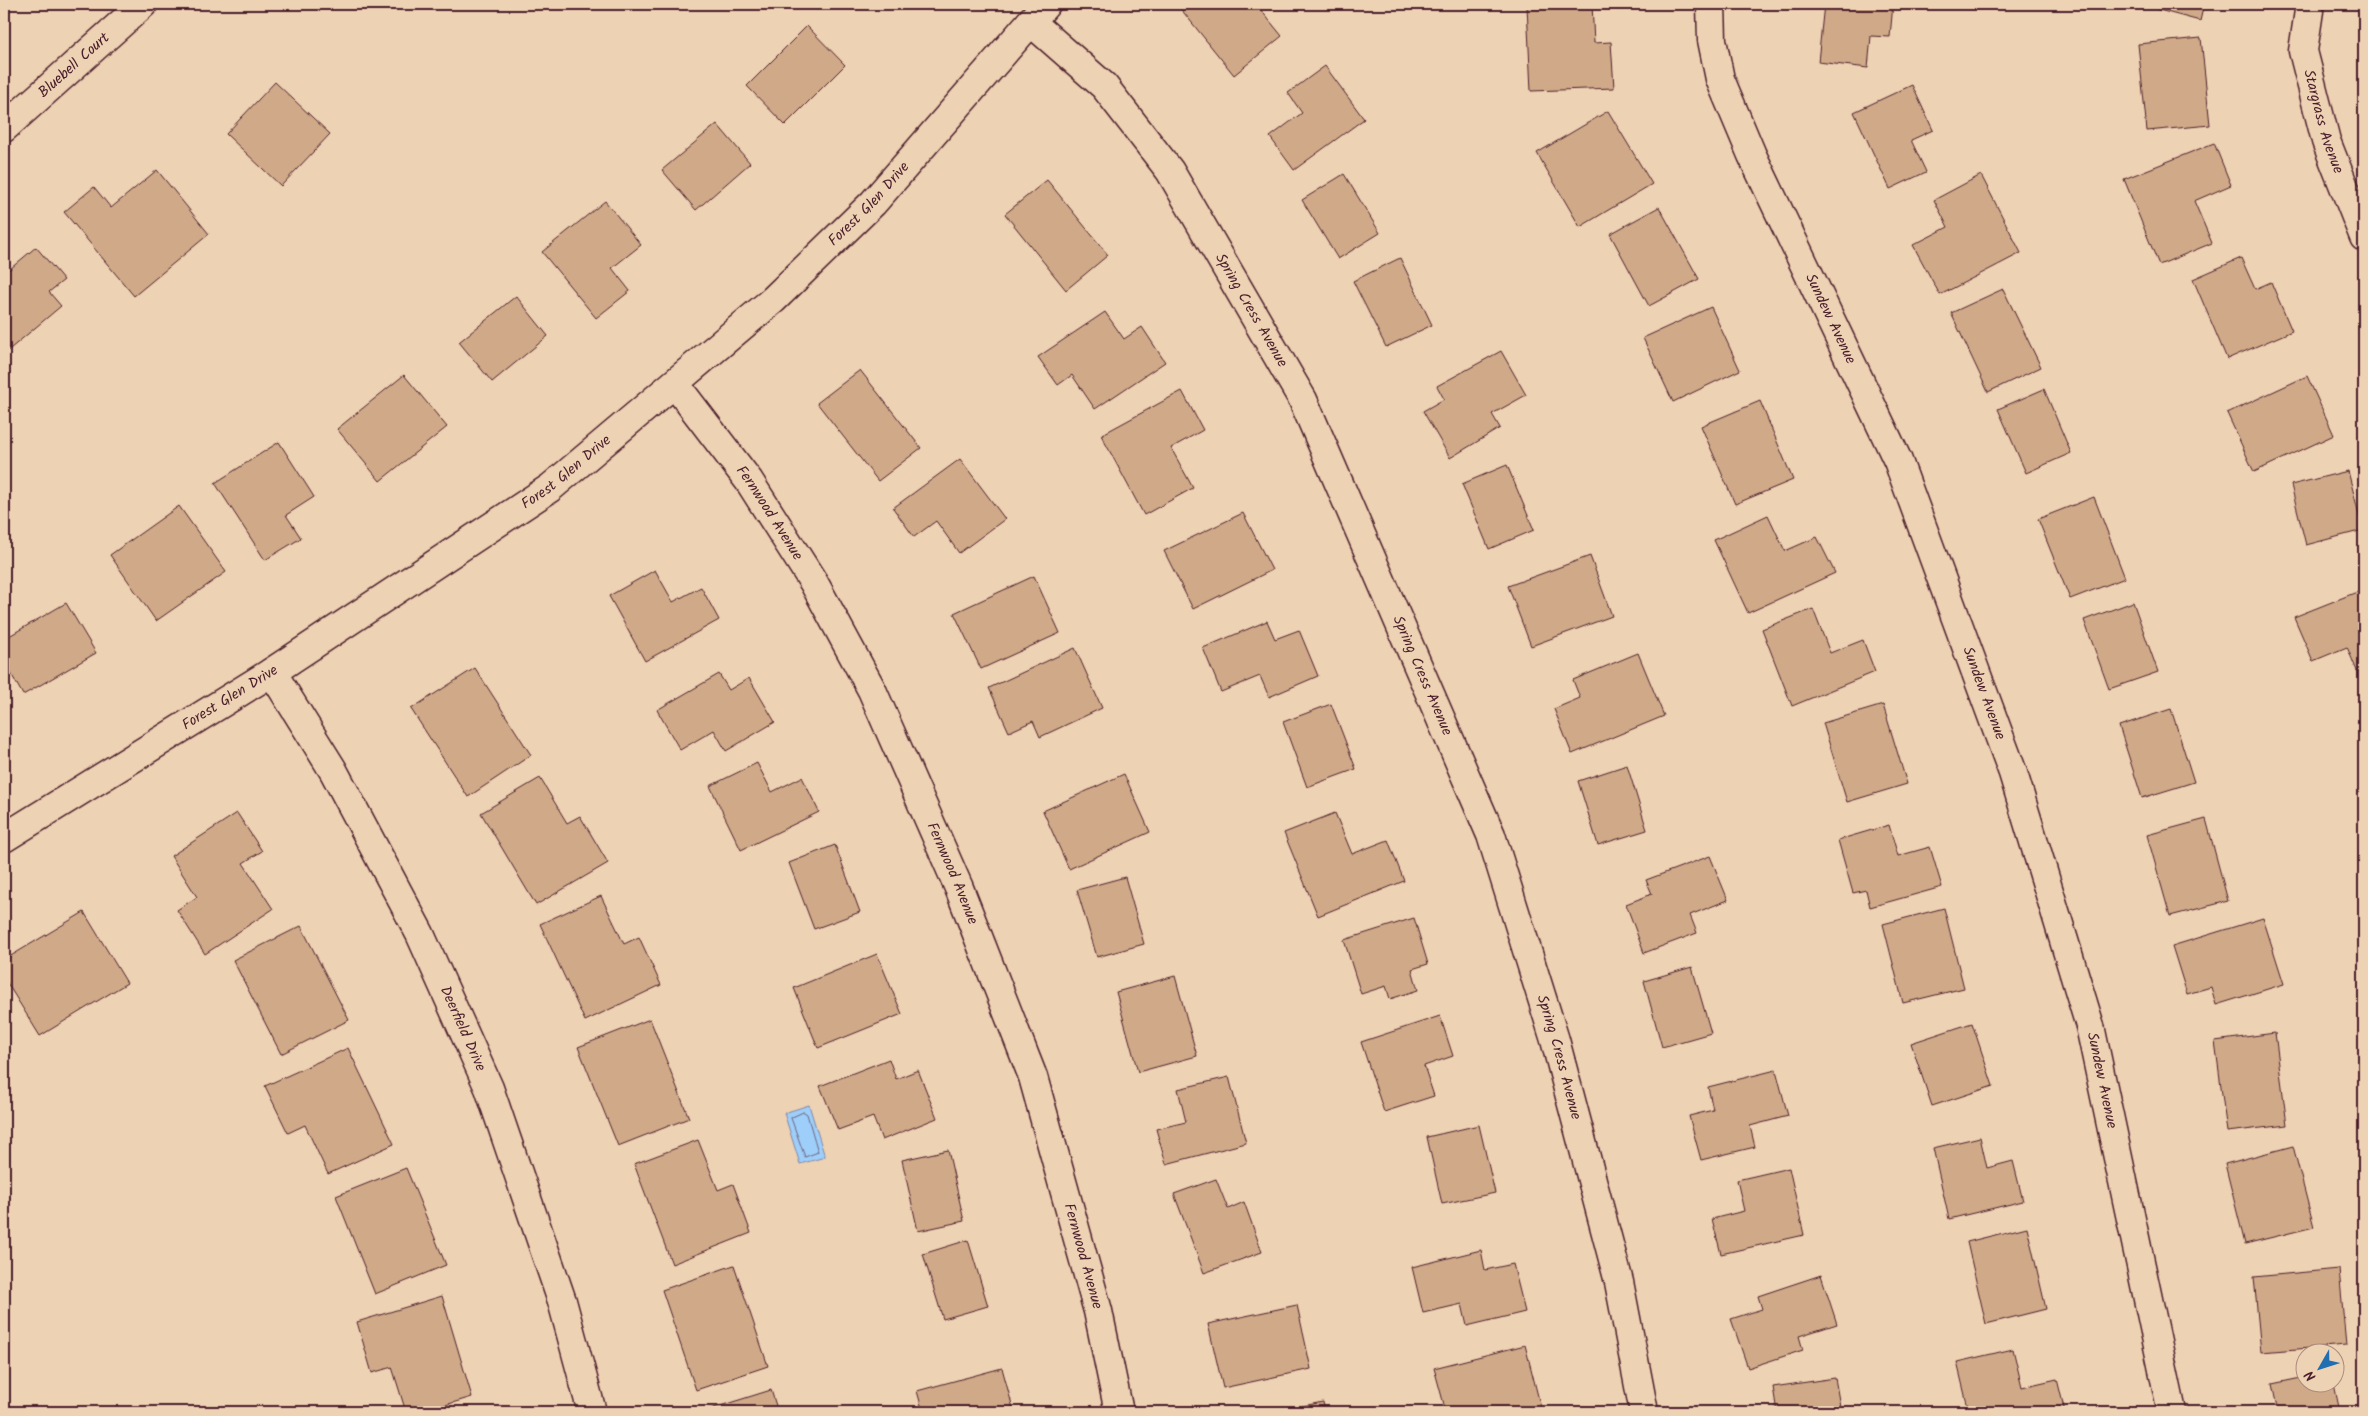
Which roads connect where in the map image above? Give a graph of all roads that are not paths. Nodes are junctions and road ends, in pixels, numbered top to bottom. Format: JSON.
{"nodes":[{"id":1,"x":143,"y":4,"type":"edge"},
{"id":2,"x":1711,"y":4,"type":"edge"},
{"id":3,"x":2310,"y":4,"type":"edge"},
{"id":4,"x":1038,"y":13,"type":"edge"},
{"id":5,"x":4,"y":128,"type":"edge"},
{"id":6,"x":2364,"y":237,"type":"edge"},
{"id":7,"x":675,"y":384,"type":"junction"},
{"id":8,"x":272,"y":672,"type":"junction"},
{"id":9,"x":4,"y":838,"type":"edge"},
{"id":10,"x":592,"y":1412,"type":"edge"},
{"id":11,"x":1119,"y":1412,"type":"edge"},
{"id":12,"x":1644,"y":1412,"type":"edge"},
{"id":13,"x":2172,"y":1412,"type":"edge"}],
"edges":[{"from":1,"to":5,"type":"street","name":"Bluebell Court"},
{"from":2,"to":13,"type":"street","name":"Sundew Avenue"},
{"from":3,"to":6,"type":"street","name":"Stargrass Avenue"},
{"from":4,"to":7,"type":"street","name":"Forest Glen Drive"},
{"from":4,"to":12,"type":"street","name":"Spring Cress Avenue"},
{"from":7,"to":8,"type":"street","name":"Forest Glen Drive"},
{"from":7,"to":11,"type":"street","name":"Fernwood Avenue"},
{"from":8,"to":9,"type":"street","name":"Forest Glen Drive"},
{"from":8,"to":10,"type":"street","name":"Deerfield Drive"}]}
